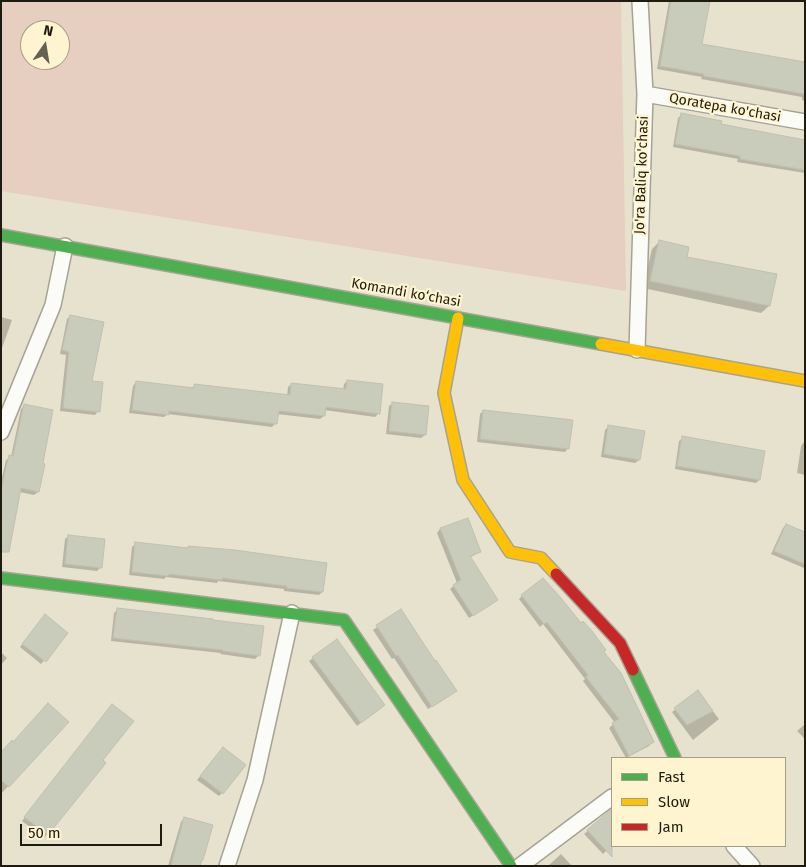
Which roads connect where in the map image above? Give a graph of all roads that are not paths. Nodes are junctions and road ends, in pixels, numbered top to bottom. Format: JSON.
{"nodes":[{"id":1,"x":640,"y":1,"type":"edge"},
{"id":2,"x":645,"y":94,"type":"junction"},
{"id":3,"x":805,"y":122,"type":"edge"},
{"id":4,"x":1,"y":235,"type":"edge"},
{"id":5,"x":65,"y":246,"type":"junction"},
{"id":6,"x":458,"y":318,"type":"junction"},
{"id":7,"x":637,"y":350,"type":"junction"},
{"id":8,"x":805,"y":381,"type":"edge"},
{"id":9,"x":1,"y":432,"type":"edge"},
{"id":10,"x":1,"y":578,"type":"edge"},
{"id":11,"x":292,"y":613,"type":"junction"},
{"id":12,"x":675,"y":757,"type":"edge"},
{"id":13,"x":611,"y":797,"type":"edge"},
{"id":14,"x":735,"y":847,"type":"edge"},
{"id":15,"x":227,"y":866,"type":"edge"},
{"id":16,"x":511,"y":866,"type":"edge"},
{"id":17,"x":520,"y":866,"type":"edge"},
{"id":18,"x":752,"y":866,"type":"edge"}],
"edges":[{"from":1,"to":2,"type":"street","name":"Jo'ra Baliq ko'chasi"},
{"from":2,"to":3,"type":"street","name":"Qoratepa ko'chasi"},
{"from":2,"to":7,"type":"street","name":"Jo'ra Baliq ko'chasi"},
{"from":4,"to":5,"type":"street","name":"Komandi ko‘chasi"},
{"from":5,"to":6,"type":"street","name":"Komandi ko‘chasi"},
{"from":5,"to":9,"type":"street"},
{"from":6,"to":7,"type":"street","name":"Komandi ko‘chasi"},
{"from":6,"to":12,"type":"street"},
{"from":7,"to":8,"type":"street","name":"Komandi ko‘chasi"},
{"from":10,"to":11,"type":"street"},
{"from":11,"to":15,"type":"street"},
{"from":11,"to":16,"type":"street"},
{"from":13,"to":17,"type":"street"},
{"from":14,"to":18,"type":"street"}]}
